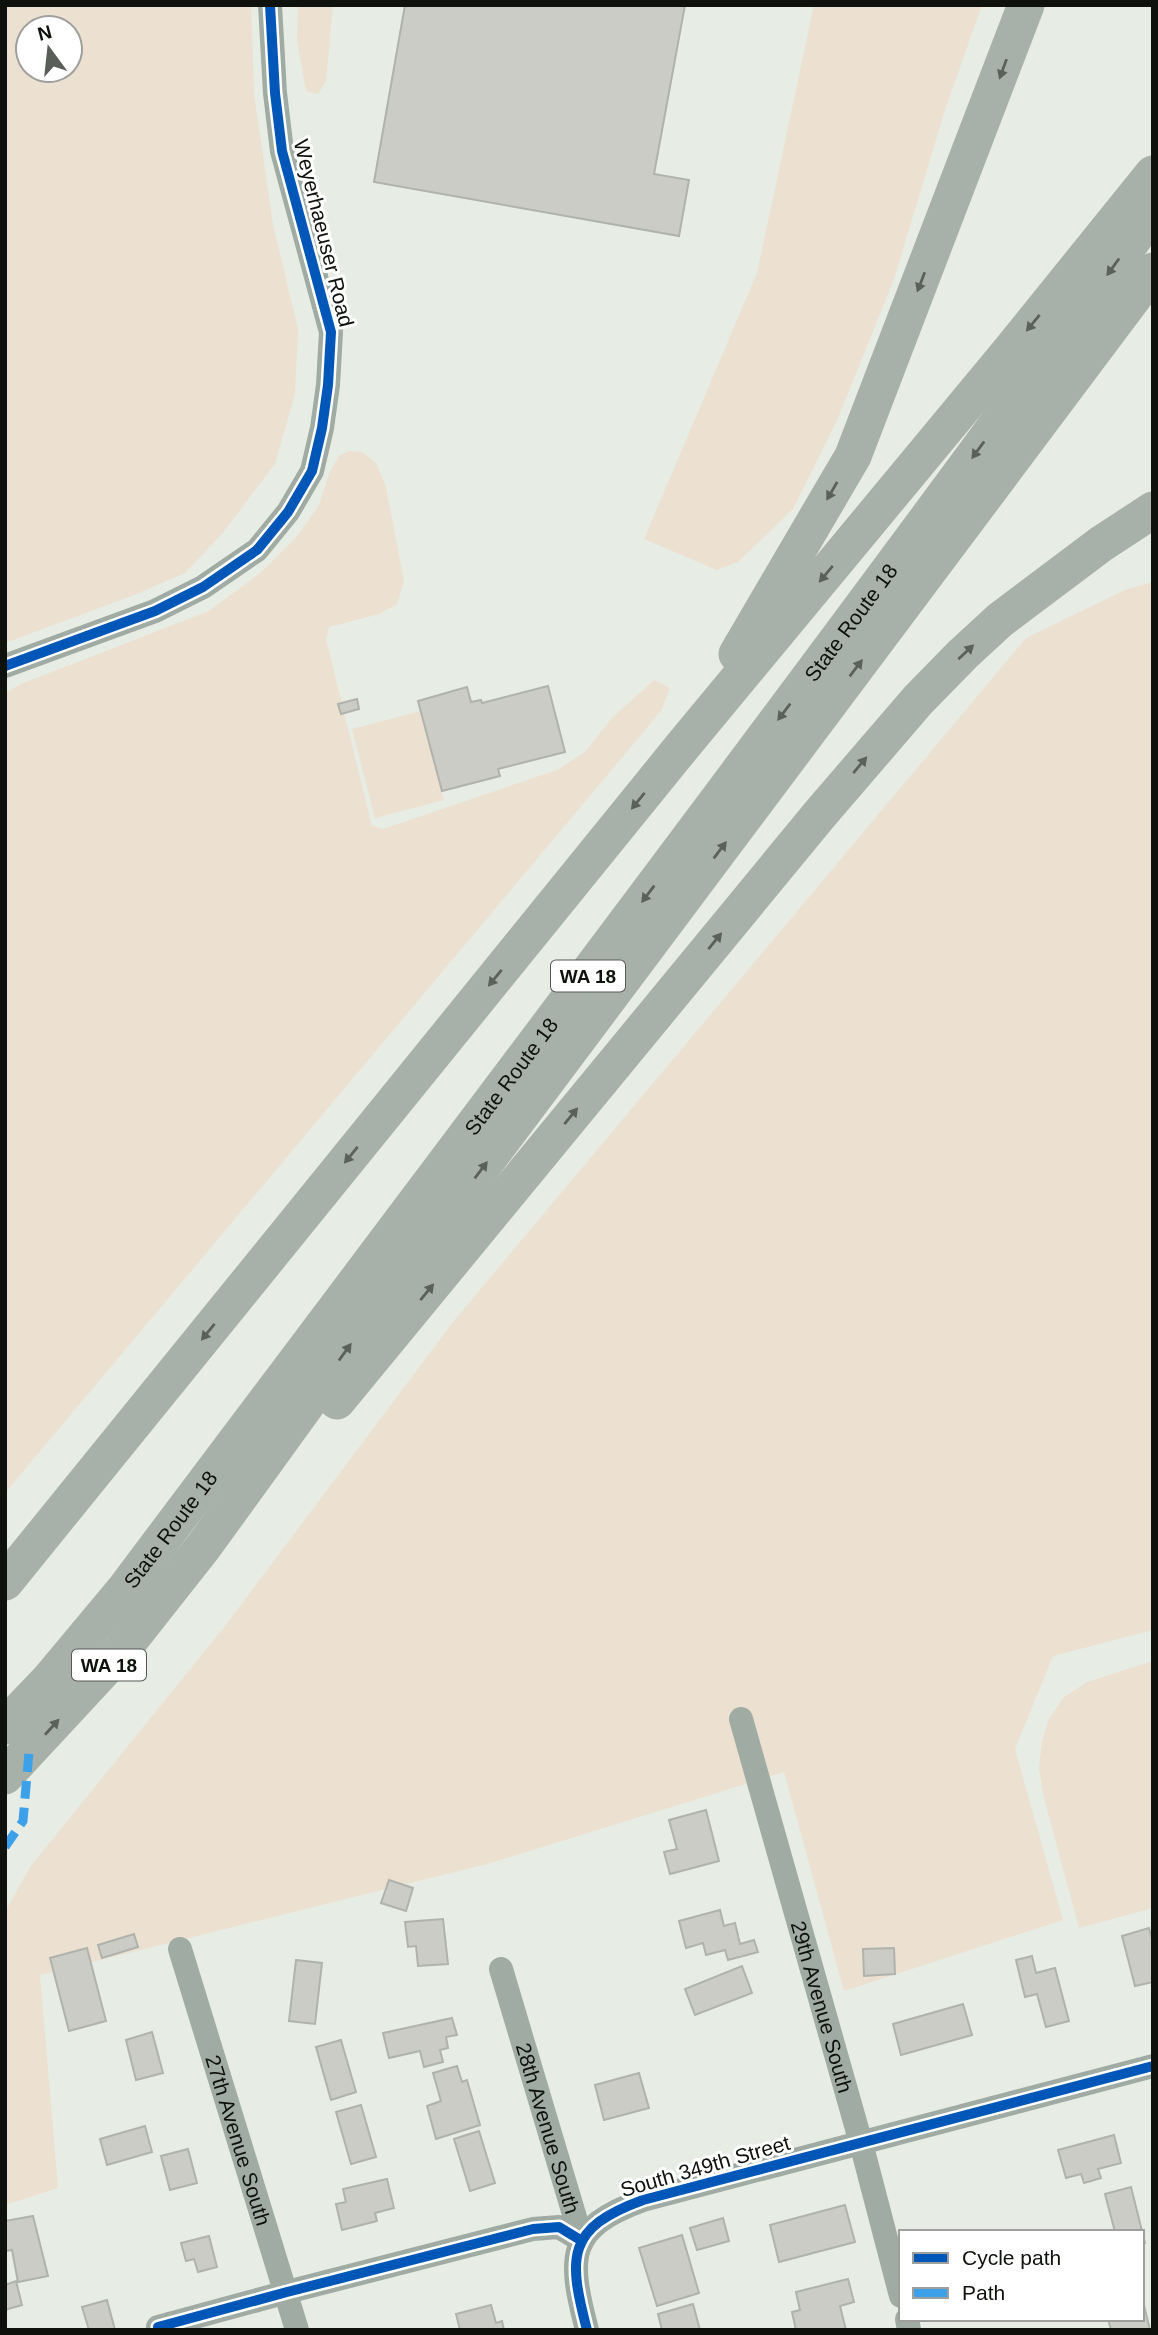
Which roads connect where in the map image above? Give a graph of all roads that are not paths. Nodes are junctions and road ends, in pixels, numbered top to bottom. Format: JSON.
{"nodes":[{"id":1,"x":270,"y":5,"type":"edge"},
{"id":2,"x":1026,"y":6,"type":"edge"},
{"id":3,"x":1153,"y":174,"type":"edge"},
{"id":4,"x":1153,"y":212,"type":"edge"},
{"id":5,"x":1153,"y":271,"type":"edge"},
{"id":6,"x":1153,"y":510,"type":"edge"},
{"id":7,"x":5,"y":666,"type":"edge"},
{"id":8,"x":681,"y":748,"type":"junction"},
{"id":9,"x":204,"y":1546,"type":"junction"},
{"id":10,"x":5,"y":1582,"type":"edge"},
{"id":11,"x":741,"y":1719,"type":"dead end"},
{"id":12,"x":5,"y":1726,"type":"edge"},
{"id":13,"x":5,"y":1776,"type":"edge"},
{"id":14,"x":180,"y":1950,"type":"dead end"},
{"id":15,"x":500,"y":1969,"type":"dead end"},
{"id":16,"x":1153,"y":2066,"type":"edge"},
{"id":17,"x":861,"y":2143,"type":"junction"},
{"id":18,"x":582,"y":2241,"type":"junction"},
{"id":19,"x":899,"y":2288,"type":"edge"},
{"id":20,"x":287,"y":2292,"type":"junction"},
{"id":21,"x":158,"y":2327,"type":"dead end"},
{"id":22,"x":297,"y":2330,"type":"edge"},
{"id":23,"x":587,"y":2330,"type":"edge"}],
"edges":[{"from":1,"to":7,"type":"street","name":"Weyerhaeuser Road"},
{"from":2,"to":8,"type":"highway","one_way":true},
{"from":3,"to":8,"type":"highway","one_way":true},
{"from":4,"to":12,"type":"highway","name":"State Route 18","number":"WA 18","one_way":true},
{"from":9,"to":5,"type":"highway","name":"State Route 18","number":"WA 18","one_way":true},
{"from":9,"to":6,"type":"highway","one_way":true},
{"from":8,"to":10,"type":"highway","one_way":true},
{"from":13,"to":9,"type":"highway","name":"State Route 18","number":"WA 18","one_way":true},
{"from":11,"to":17,"type":"street","name":"29th Avenue South"},
{"from":14,"to":20,"type":"street","name":"27th Avenue South"},
{"from":15,"to":18,"type":"street","name":"28th Avenue South"},
{"from":16,"to":17,"type":"street","name":"South 349th Street"},
{"from":17,"to":18,"type":"street","name":"South 349th Street"},
{"from":17,"to":19,"type":"street","name":"29th Avenue South"},
{"from":18,"to":20,"type":"street"},
{"from":18,"to":23,"type":"street","name":"28th Avenue South"},
{"from":20,"to":21,"type":"street"},
{"from":20,"to":22,"type":"street","name":"27th Avenue South"}]}
